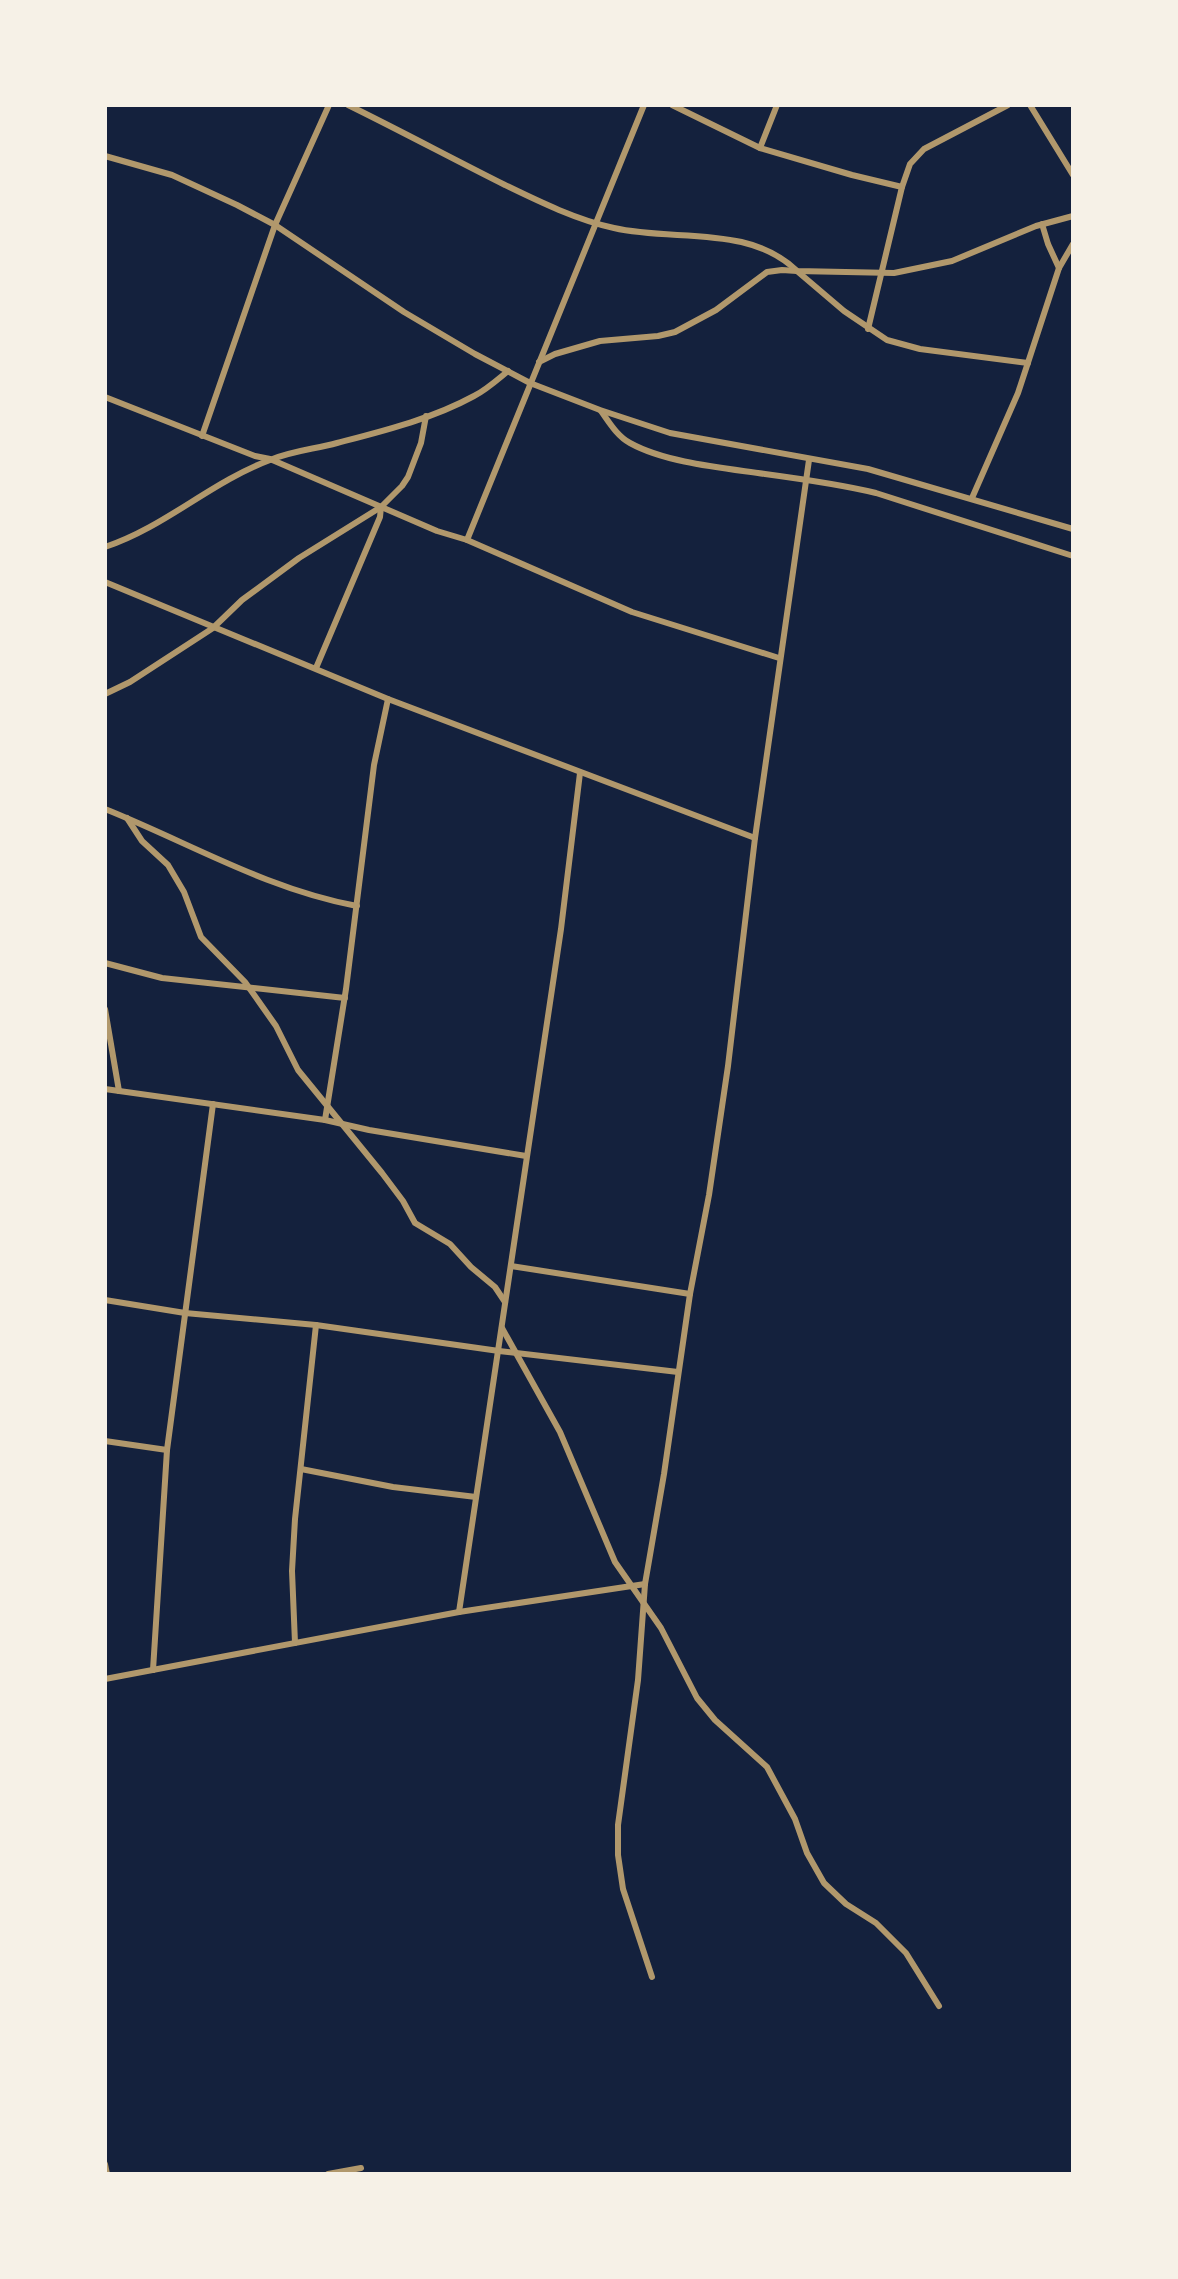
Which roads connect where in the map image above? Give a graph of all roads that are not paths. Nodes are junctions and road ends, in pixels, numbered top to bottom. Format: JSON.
{"nodes":[{"id":1,"x":329,"y":105,"type":"edge"},
{"id":2,"x":348,"y":105,"type":"edge"},
{"id":3,"x":643,"y":105,"type":"edge"},
{"id":4,"x":672,"y":105,"type":"edge"},
{"id":5,"x":777,"y":105,"type":"edge"},
{"id":6,"x":1008,"y":105,"type":"edge"},
{"id":7,"x":1030,"y":105,"type":"edge"},
{"id":8,"x":760,"y":148,"type":"junction"},
{"id":9,"x":105,"y":156,"type":"edge"},
{"id":10,"x":1073,"y":175,"type":"edge"},
{"id":11,"x":902,"y":187,"type":"junction"},
{"id":12,"x":1073,"y":216,"type":"edge"},
{"id":13,"x":594,"y":222,"type":"junction"},
{"id":14,"x":1042,"y":224,"type":"junction"},
{"id":15,"x":275,"y":225,"type":"junction"},
{"id":16,"x":1073,"y":244,"type":"edge"},
{"id":17,"x":1059,"y":268,"type":"junction"},
{"id":18,"x":797,"y":271,"type":"junction"},
{"id":19,"x":880,"y":272,"type":"junction"},
{"id":20,"x":868,"y":329,"type":"junction"},
{"id":21,"x":538,"y":362,"type":"junction"},
{"id":22,"x":1028,"y":363,"type":"junction"},
{"id":23,"x":508,"y":371,"type":"junction"},
{"id":24,"x":530,"y":383,"type":"junction"},
{"id":25,"x":105,"y":397,"type":"edge"},
{"id":26,"x":600,"y":410,"type":"junction"},
{"id":27,"x":426,"y":416,"type":"junction"},
{"id":28,"x":202,"y":436,"type":"junction"},
{"id":29,"x":270,"y":459,"type":"junction"},
{"id":30,"x":809,"y":460,"type":"junction"},
{"id":31,"x":805,"y":479,"type":"junction"},
{"id":32,"x":972,"y":498,"type":"junction"},
{"id":33,"x":381,"y":507,"type":"junction"},
{"id":34,"x":1073,"y":529,"type":"edge"},
{"id":35,"x":467,"y":540,"type":"junction"},
{"id":36,"x":105,"y":547,"type":"edge"},
{"id":37,"x":1073,"y":556,"type":"edge"},
{"id":38,"x":105,"y":582,"type":"edge"},
{"id":39,"x":212,"y":628,"type":"junction"},
{"id":40,"x":779,"y":658,"type":"junction"},
{"id":41,"x":316,"y":668,"type":"junction"},
{"id":42,"x":105,"y":694,"type":"edge"},
{"id":43,"x":388,"y":699,"type":"junction"},
{"id":44,"x":580,"y":773,"type":"junction"},
{"id":45,"x":105,"y":809,"type":"edge"},
{"id":46,"x":127,"y":818,"type":"junction"},
{"id":47,"x":755,"y":838,"type":"junction"},
{"id":48,"x":357,"y":906,"type":"junction"},
{"id":49,"x":105,"y":963,"type":"edge"},
{"id":50,"x":250,"y":989,"type":"junction"},
{"id":51,"x":345,"y":998,"type":"junction"},
{"id":52,"x":105,"y":1009,"type":"edge"},
{"id":53,"x":105,"y":1089,"type":"edge"},
{"id":54,"x":119,"y":1091,"type":"junction"},
{"id":55,"x":213,"y":1104,"type":"junction"},
{"id":56,"x":327,"y":1105,"type":"junction"},
{"id":57,"x":325,"y":1120,"type":"junction"},
{"id":58,"x":341,"y":1123,"type":"junction"},
{"id":59,"x":526,"y":1156,"type":"junction"},
{"id":60,"x":511,"y":1266,"type":"junction"},
{"id":61,"x":690,"y":1294,"type":"junction"},
{"id":62,"x":105,"y":1300,"type":"edge"},
{"id":63,"x":506,"y":1303,"type":"junction"},
{"id":64,"x":185,"y":1313,"type":"junction"},
{"id":65,"x":316,"y":1325,"type":"junction"},
{"id":66,"x":502,"y":1328,"type":"junction"},
{"id":67,"x":499,"y":1351,"type":"junction"},
{"id":68,"x":516,"y":1352,"type":"junction"},
{"id":69,"x":678,"y":1372,"type":"junction"},
{"id":70,"x":105,"y":1441,"type":"edge"},
{"id":71,"x":167,"y":1450,"type":"junction"},
{"id":72,"x":301,"y":1469,"type":"junction"},
{"id":73,"x":476,"y":1497,"type":"junction"},
{"id":74,"x":645,"y":1584,"type":"junction"},
{"id":75,"x":632,"y":1586,"type":"junction"},
{"id":76,"x":644,"y":1604,"type":"junction"},
{"id":77,"x":459,"y":1612,"type":"junction"},
{"id":78,"x":295,"y":1643,"type":"junction"},
{"id":79,"x":153,"y":1670,"type":"junction"},
{"id":80,"x":105,"y":1679,"type":"edge"},
{"id":81,"x":652,"y":1977,"type":"dead end"},
{"id":82,"x":939,"y":2006,"type":"dead end"},
{"id":83,"x":105,"y":2164,"type":"edge"},
{"id":84,"x":361,"y":2168,"type":"dead end"},
{"id":85,"x":107,"y":2174,"type":"edge"},
{"id":86,"x":328,"y":2174,"type":"edge"}],
"edges":[{"from":1,"to":15,"type":"street"},
{"from":2,"to":13,"type":"street"},
{"from":3,"to":13,"type":"street"},
{"from":4,"to":8,"type":"street"},
{"from":5,"to":8,"type":"street"},
{"from":6,"to":11,"type":"street"},
{"from":7,"to":10,"type":"street"},
{"from":8,"to":11,"type":"street"},
{"from":9,"to":15,"type":"street"},
{"from":11,"to":19,"type":"street"},
{"from":12,"to":14,"type":"street"},
{"from":13,"to":18,"type":"street"},
{"from":13,"to":21,"type":"street"},
{"from":14,"to":17,"type":"street"},
{"from":14,"to":19,"type":"street"},
{"from":15,"to":23,"type":"street"},
{"from":15,"to":28,"type":"street"},
{"from":16,"to":17,"type":"street"},
{"from":17,"to":22,"type":"street"},
{"from":18,"to":19,"type":"street"},
{"from":18,"to":20,"type":"street"},
{"from":18,"to":21,"type":"street"},
{"from":19,"to":20,"type":"street"},
{"from":20,"to":22,"type":"street"},
{"from":21,"to":24,"type":"street"},
{"from":22,"to":32,"type":"street"},
{"from":23,"to":24,"type":"street"},
{"from":23,"to":27,"type":"street"},
{"from":24,"to":26,"type":"street"},
{"from":24,"to":35,"type":"street"},
{"from":25,"to":28,"type":"street"},
{"from":26,"to":30,"type":"street"},
{"from":26,"to":31,"type":"street"},
{"from":27,"to":29,"type":"street"},
{"from":27,"to":33,"type":"street"},
{"from":28,"to":29,"type":"street"},
{"from":29,"to":33,"type":"street"},
{"from":29,"to":36,"type":"street"},
{"from":30,"to":31,"type":"street"},
{"from":30,"to":32,"type":"street"},
{"from":31,"to":37,"type":"street"},
{"from":31,"to":40,"type":"street"},
{"from":32,"to":34,"type":"street"},
{"from":33,"to":35,"type":"street"},
{"from":33,"to":39,"type":"street"},
{"from":33,"to":41,"type":"street"},
{"from":35,"to":40,"type":"street"},
{"from":38,"to":39,"type":"street"},
{"from":39,"to":41,"type":"street"},
{"from":39,"to":42,"type":"street"},
{"from":40,"to":47,"type":"street"},
{"from":41,"to":43,"type":"street"},
{"from":43,"to":44,"type":"street"},
{"from":43,"to":48,"type":"street"},
{"from":44,"to":47,"type":"street"},
{"from":44,"to":59,"type":"street"},
{"from":45,"to":46,"type":"street"},
{"from":46,"to":48,"type":"street"},
{"from":46,"to":50,"type":"street"},
{"from":47,"to":61,"type":"street"},
{"from":48,"to":51,"type":"street"},
{"from":49,"to":50,"type":"street"},
{"from":50,"to":51,"type":"street"},
{"from":50,"to":56,"type":"street"},
{"from":51,"to":56,"type":"street"},
{"from":52,"to":54,"type":"street"},
{"from":53,"to":54,"type":"street"},
{"from":54,"to":55,"type":"street"},
{"from":55,"to":57,"type":"street"},
{"from":55,"to":64,"type":"street"},
{"from":56,"to":57,"type":"street"},
{"from":56,"to":58,"type":"street"},
{"from":57,"to":58,"type":"street"},
{"from":58,"to":59,"type":"street"},
{"from":58,"to":63,"type":"street"},
{"from":59,"to":60,"type":"street"},
{"from":60,"to":61,"type":"street"},
{"from":60,"to":63,"type":"street"},
{"from":61,"to":69,"type":"street"},
{"from":62,"to":64,"type":"street"},
{"from":63,"to":66,"type":"street"},
{"from":64,"to":65,"type":"street"},
{"from":64,"to":71,"type":"street"},
{"from":65,"to":67,"type":"street"},
{"from":65,"to":72,"type":"street"},
{"from":66,"to":67,"type":"street"},
{"from":66,"to":68,"type":"street"},
{"from":67,"to":68,"type":"street"},
{"from":67,"to":73,"type":"street"},
{"from":68,"to":69,"type":"street"},
{"from":68,"to":75,"type":"street"},
{"from":69,"to":74,"type":"street"},
{"from":70,"to":71,"type":"street"},
{"from":71,"to":79,"type":"street"},
{"from":72,"to":73,"type":"street"},
{"from":72,"to":78,"type":"street"},
{"from":73,"to":77,"type":"street"},
{"from":74,"to":75,"type":"street"},
{"from":74,"to":76,"type":"street"},
{"from":75,"to":76,"type":"street"},
{"from":75,"to":77,"type":"street"},
{"from":76,"to":81,"type":"street"},
{"from":76,"to":82,"type":"street"},
{"from":77,"to":78,"type":"street"},
{"from":78,"to":79,"type":"street"},
{"from":79,"to":80,"type":"street"},
{"from":83,"to":85,"type":"street"},
{"from":84,"to":86,"type":"street"}]}
